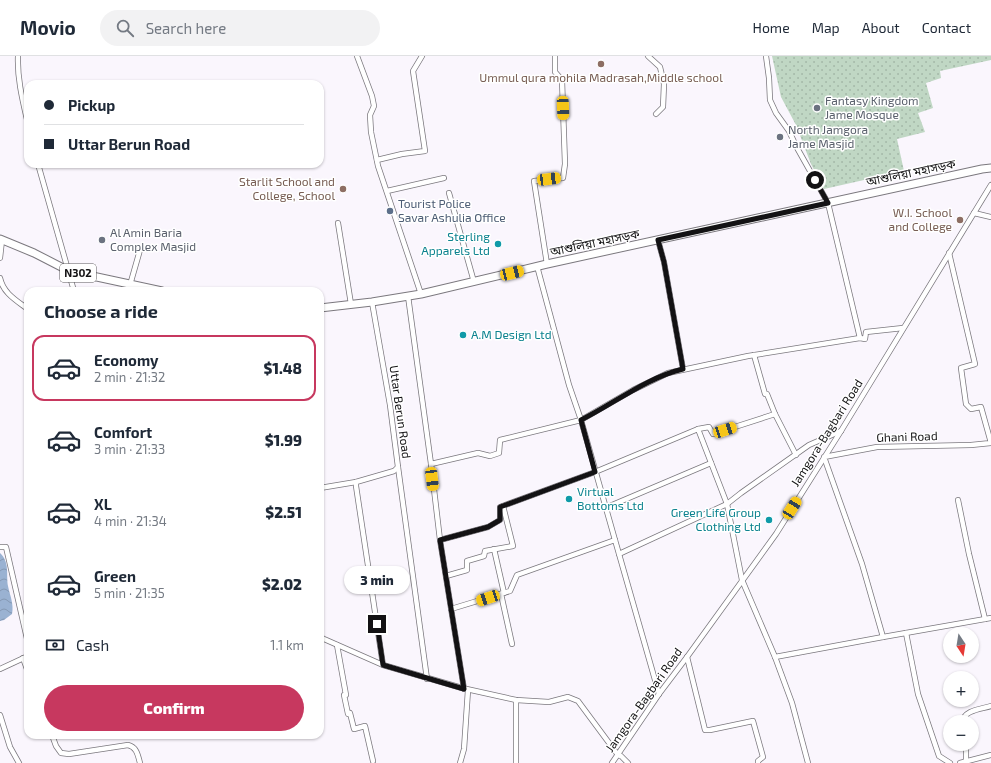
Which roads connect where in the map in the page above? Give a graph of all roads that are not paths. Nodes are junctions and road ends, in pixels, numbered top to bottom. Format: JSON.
{"nodes":[{"id":1,"x":18,"y":56,"type":"edge"},
{"id":2,"x":357,"y":56,"type":"edge"},
{"id":3,"x":422,"y":56,"type":"edge"},
{"id":4,"x":555,"y":56,"type":"edge"},
{"id":5,"x":648,"y":56,"type":"edge"},
{"id":6,"x":766,"y":56,"type":"edge"},
{"id":7,"x":24,"y":105,"type":"edge"},
{"id":8,"x":656,"y":114,"type":"dead end"},
{"id":9,"x":377,"y":160,"type":"junction"},
{"id":10,"x":39,"y":168,"type":"edge"},
{"id":11,"x":991,"y":168,"type":"edge"},
{"id":12,"x":444,"y":178,"type":"dead end"},
{"id":13,"x":991,"y":185,"type":"edge"},
{"id":14,"x":387,"y":191,"type":"junction"},
{"id":15,"x":449,"y":193,"type":"dead end"},
{"id":16,"x":828,"y":203,"type":"junction"},
{"id":17,"x":974,"y":213,"type":"junction"},
{"id":18,"x":991,"y":217,"type":"edge"},
{"id":19,"x":338,"y":223,"type":"dead end"},
{"id":20,"x":1,"y":240,"type":"edge"},
{"id":21,"x":658,"y":240,"type":"junction"},
{"id":22,"x":140,"y":250,"type":"dead end"},
{"id":23,"x":949,"y":253,"type":"junction"},
{"id":24,"x":0,"y":258,"type":"edge"},
{"id":25,"x":547,"y":264,"type":"junction"},
{"id":26,"x":537,"y":266,"type":"junction"},
{"id":27,"x":69,"y":271,"type":"junction"},
{"id":28,"x":0,"y":278,"type":"edge"},
{"id":29,"x":474,"y":282,"type":"junction"},
{"id":30,"x":130,"y":285,"type":"junction"},
{"id":31,"x":73,"y":287,"type":"edge"},
{"id":32,"x":141,"y":287,"type":"edge"},
{"id":33,"x":421,"y":294,"type":"junction"},
{"id":34,"x":408,"y":296,"type":"junction"},
{"id":35,"x":372,"y":302,"type":"junction"},
{"id":36,"x":351,"y":304,"type":"junction"},
{"id":37,"x":24,"y":306,"type":"edge"},
{"id":38,"x":324,"y":307,"type":"edge"},
{"id":39,"x":904,"y":328,"type":"junction"},
{"id":40,"x":860,"y":338,"type":"junction"},
{"id":41,"x":754,"y":355,"type":"junction"},
{"id":42,"x":683,"y":369,"type":"junction"},
{"id":43,"x":775,"y":414,"type":"junction"},
{"id":44,"x":581,"y":420,"type":"junction"},
{"id":45,"x":698,"y":430,"type":"junction"},
{"id":46,"x":841,"y":431,"type":"junction"},
{"id":47,"x":991,"y":443,"type":"edge"},
{"id":48,"x":796,"y":455,"type":"junction"},
{"id":49,"x":824,"y":457,"type":"junction"},
{"id":50,"x":711,"y":462,"type":"junction"},
{"id":51,"x":430,"y":464,"type":"junction"},
{"id":52,"x":398,"y":467,"type":"junction"},
{"id":53,"x":595,"y":472,"type":"junction"},
{"id":54,"x":356,"y":482,"type":"junction"},
{"id":55,"x":324,"y":487,"type":"edge"},
{"id":56,"x":958,"y":500,"type":"dead end"},
{"id":57,"x":727,"y":504,"type":"junction"},
{"id":58,"x":503,"y":506,"type":"junction"},
{"id":59,"x":605,"y":508,"type":"junction"},
{"id":60,"x":440,"y":540,"type":"junction"},
{"id":61,"x":614,"y":540,"type":"junction"},
{"id":62,"x":0,"y":547,"type":"edge"},
{"id":63,"x":494,"y":549,"type":"junction"},
{"id":64,"x":619,"y":554,"type":"junction"},
{"id":65,"x":446,"y":576,"type":"junction"},
{"id":66,"x":742,"y":580,"type":"junction"},
{"id":67,"x":502,"y":593,"type":"junction"},
{"id":68,"x":451,"y":609,"type":"junction"},
{"id":69,"x":991,"y":618,"type":"edge"},
{"id":70,"x":985,"y":619,"type":"junction"},
{"id":71,"x":24,"y":626,"type":"edge"},
{"id":72,"x":906,"y":633,"type":"junction"},
{"id":73,"x":884,"y":637,"type":"junction"},
{"id":74,"x":324,"y":639,"type":"edge"},
{"id":75,"x":512,"y":644,"type":"dead end"},
{"id":76,"x":337,"y":645,"type":"junction"},
{"id":77,"x":687,"y":657,"type":"junction"},
{"id":78,"x":775,"y":657,"type":"junction"},
{"id":79,"x":23,"y":658,"type":"edge"},
{"id":80,"x":383,"y":665,"type":"junction"},
{"id":81,"x":0,"y":669,"type":"edge"},
{"id":82,"x":427,"y":679,"type":"junction"},
{"id":83,"x":466,"y":689,"type":"junction"},
{"id":84,"x":659,"y":694,"type":"junction"},
{"id":85,"x":516,"y":700,"type":"junction"},
{"id":86,"x":991,"y":706,"type":"edge"},
{"id":87,"x":0,"y":715,"type":"edge"},
{"id":88,"x":966,"y":715,"type":"edge"},
{"id":89,"x":53,"y":739,"type":"edge"},
{"id":90,"x":966,"y":751,"type":"edge"},
{"id":91,"x":618,"y":755,"type":"junction"},
{"id":92,"x":991,"y":756,"type":"edge"},
{"id":93,"x":373,"y":761,"type":"dead end"},
{"id":94,"x":966,"y":762,"type":"junction"},
{"id":95,"x":18,"y":763,"type":"edge"},
{"id":96,"x":140,"y":763,"type":"edge"},
{"id":97,"x":460,"y":763,"type":"edge"},
{"id":98,"x":516,"y":763,"type":"edge"},
{"id":99,"x":612,"y":763,"type":"edge"},
{"id":100,"x":628,"y":763,"type":"edge"},
{"id":101,"x":758,"y":763,"type":"edge"},
{"id":102,"x":808,"y":763,"type":"edge"},
{"id":103,"x":950,"y":763,"type":"edge"},
{"id":104,"x":960,"y":763,"type":"edge"}],
"edges":[{"from":1,"to":7,"type":"street"},
{"from":2,"to":9,"type":"street"},
{"from":3,"to":9,"type":"street"},
{"from":4,"to":25,"type":"street"},
{"from":5,"to":8,"type":"street"},
{"from":6,"to":16,"type":"street"},
{"from":9,"to":14,"type":"street"},
{"from":10,"to":27,"type":"street"},
{"from":11,"to":16,"type":"highway","name":"আশুলিয়া মহাসড়ক"},
{"from":12,"to":14,"type":"street"},
{"from":13,"to":17,"type":"street","name":"Jamgora-Bagbari Road"},
{"from":14,"to":33,"type":"street"},
{"from":15,"to":29,"type":"street"},
{"from":16,"to":21,"type":"highway","name":"আশুলিয়া মহাসড়ক"},
{"from":16,"to":40,"type":"street"},
{"from":17,"to":18,"type":"street"},
{"from":17,"to":23,"type":"street","name":"Jamgora-Bagbari Road"},
{"from":19,"to":36,"type":"street"},
{"from":20,"to":24,"type":"street"},
{"from":20,"to":27,"type":"highway","number":"N302"},
{"from":21,"to":25,"type":"highway","name":"আশুলিয়া মহাসড়ক"},
{"from":21,"to":42,"type":"street"},
{"from":22,"to":30,"type":"street"},
{"from":23,"to":39,"type":"street","name":"Jamgora-Bagbari Road"},
{"from":23,"to":47,"type":"street"},
{"from":25,"to":26,"type":"highway","name":"আশুলিয়া মহাসড়ক"},
{"from":26,"to":29,"type":"highway","name":"আশুলিয়া মহাসড়ক"},
{"from":26,"to":44,"type":"street"},
{"from":27,"to":30,"type":"highway","number":"N302"},
{"from":27,"to":31,"type":"street"},
{"from":28,"to":37,"type":"street"},
{"from":29,"to":33,"type":"highway","name":"আশুলিয়া মহাসড়ক"},
{"from":30,"to":32,"type":"highway","number":"N302"},
{"from":33,"to":34,"type":"highway","name":"আশুলিয়া মহাসড়ক"},
{"from":34,"to":35,"type":"highway","name":"আশুলিয়া মহাসড়ক"},
{"from":34,"to":51,"type":"street"},
{"from":35,"to":36,"type":"highway","name":"আশুলিয়া মহাসড়ক"},
{"from":35,"to":52,"type":"street","name":"Uttar Berun Road"},
{"from":36,"to":38,"type":"highway","name":"আশুলিয়া মহাসড়ক"},
{"from":39,"to":40,"type":"street"},
{"from":39,"to":46,"type":"street","name":"Jamgora-Bagbari Road"},
{"from":40,"to":41,"type":"street"},
{"from":41,"to":42,"type":"street"},
{"from":41,"to":43,"type":"street"},
{"from":42,"to":44,"type":"street"},
{"from":43,"to":45,"type":"street"},
{"from":43,"to":48,"type":"street"},
{"from":44,"to":51,"type":"street"},
{"from":44,"to":53,"type":"street"},
{"from":45,"to":50,"type":"street"},
{"from":45,"to":53,"type":"street"},
{"from":46,"to":48,"type":"street"},
{"from":46,"to":49,"type":"street","name":"Jamgora-Bagbari Road"},
{"from":47,"to":49,"type":"street","name":"Ghani Road"},
{"from":48,"to":57,"type":"street"},
{"from":49,"to":66,"type":"street","name":"Jamgora-Bagbari Road"},
{"from":49,"to":73,"type":"street"},
{"from":50,"to":57,"type":"street"},
{"from":50,"to":59,"type":"street"},
{"from":51,"to":60,"type":"street"},
{"from":52,"to":54,"type":"street","name":"Uttar Berun Road"},
{"from":52,"to":82,"type":"street"},
{"from":53,"to":58,"type":"street"},
{"from":53,"to":59,"type":"street"},
{"from":54,"to":55,"type":"street","name":"Uttar Berun Road"},
{"from":54,"to":80,"type":"street"},
{"from":56,"to":70,"type":"street"},
{"from":57,"to":64,"type":"street"},
{"from":57,"to":66,"type":"street"},
{"from":58,"to":60,"type":"street"},
{"from":58,"to":63,"type":"street"},
{"from":59,"to":61,"type":"street"},
{"from":60,"to":65,"type":"street"},
{"from":61,"to":64,"type":"street"},
{"from":61,"to":67,"type":"street"},
{"from":62,"to":71,"type":"street"},
{"from":63,"to":65,"type":"street"},
{"from":63,"to":67,"type":"street"},
{"from":64,"to":84,"type":"street"},
{"from":65,"to":68,"type":"street"},
{"from":66,"to":77,"type":"street","name":"Jamgora-Bagbari Road"},
{"from":66,"to":78,"type":"street"},
{"from":67,"to":68,"type":"street"},
{"from":67,"to":75,"type":"street"},
{"from":68,"to":83,"type":"street"},
{"from":69,"to":70,"type":"street"},
{"from":70,"to":72,"type":"street"},
{"from":72,"to":73,"type":"street"},
{"from":72,"to":103,"type":"street"},
{"from":73,"to":78,"type":"street"},
{"from":74,"to":76,"type":"street"},
{"from":76,"to":80,"type":"street"},
{"from":76,"to":93,"type":"street"},
{"from":77,"to":84,"type":"street","name":"Jamgora-Bagbari Road"},
{"from":77,"to":101,"type":"street"},
{"from":78,"to":102,"type":"street"},
{"from":79,"to":81,"type":"street"},
{"from":80,"to":82,"type":"street"},
{"from":82,"to":83,"type":"street"},
{"from":83,"to":85,"type":"street"},
{"from":83,"to":97,"type":"street"},
{"from":84,"to":91,"type":"street","name":"Jamgora-Bagbari Road"},
{"from":85,"to":91,"type":"street"},
{"from":85,"to":98,"type":"street"},
{"from":86,"to":88,"type":"street"},
{"from":87,"to":95,"type":"street"},
{"from":89,"to":96,"type":"street"},
{"from":90,"to":94,"type":"street"},
{"from":91,"to":99,"type":"street","name":"Jamgora-Bagbari Road"},
{"from":91,"to":100,"type":"street"},
{"from":92,"to":94,"type":"street"},
{"from":94,"to":104,"type":"street"}]}
